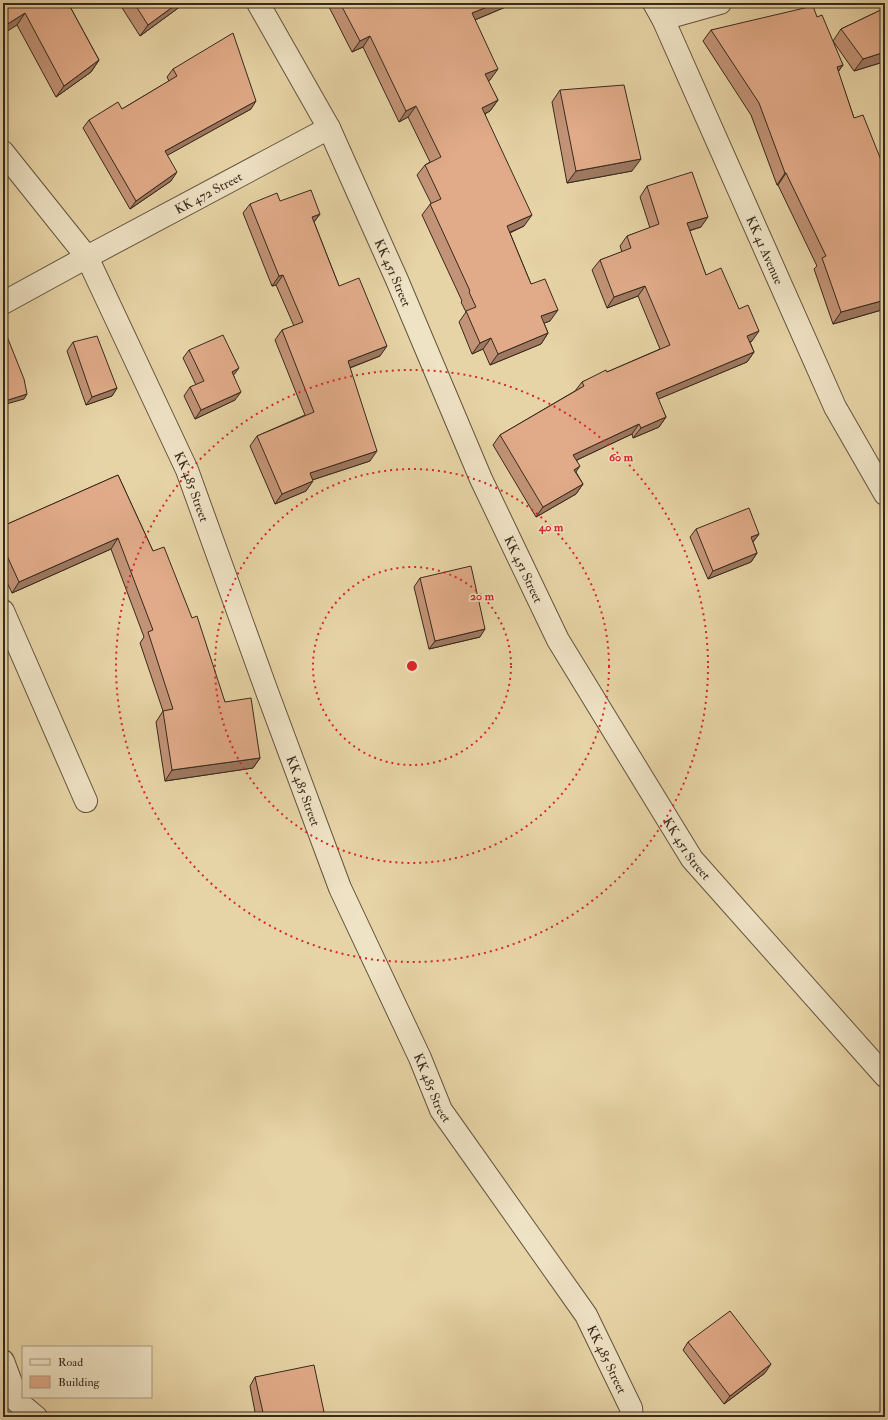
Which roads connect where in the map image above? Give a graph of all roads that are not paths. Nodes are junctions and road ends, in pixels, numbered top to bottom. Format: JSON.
{"nodes":[{"id":1,"x":258,"y":3,"type":"edge"},
{"id":2,"x":720,"y":3,"type":"edge"},
{"id":3,"x":658,"y":11,"type":"edge"},
{"id":4,"x":329,"y":128,"type":"junction"},
{"id":5,"x":3,"y":152,"type":"edge"},
{"id":6,"x":87,"y":257,"type":"junction"},
{"id":7,"x":3,"y":303,"type":"edge"},
{"id":8,"x":885,"y":494,"type":"edge"},
{"id":9,"x":3,"y":611,"type":"edge"},
{"id":10,"x":86,"y":801,"type":"dead end"},
{"id":11,"x":885,"y":1076,"type":"edge"},
{"id":12,"x":3,"y":1361,"type":"edge"},
{"id":13,"x":10,"y":1396,"type":"edge"},
{"id":14,"x":36,"y":1417,"type":"edge"},
{"id":15,"x":632,"y":1417,"type":"edge"}],
"edges":[{"from":1,"to":4,"type":"street","name":"KK 451 Street"},
{"from":2,"to":3,"type":"street"},
{"from":3,"to":8,"type":"street","name":"KK 41 Avenue"},
{"from":4,"to":6,"type":"street","name":"KK 472 Street"},
{"from":4,"to":11,"type":"street","name":"KK 451 Street"},
{"from":5,"to":6,"type":"street","name":"KK 485 Street"},
{"from":6,"to":7,"type":"street","name":"KK 472 Street"},
{"from":6,"to":15,"type":"street","name":"KK 485 Street"},
{"from":9,"to":10,"type":"street"},
{"from":12,"to":13,"type":"street"},
{"from":13,"to":14,"type":"street"}]}
